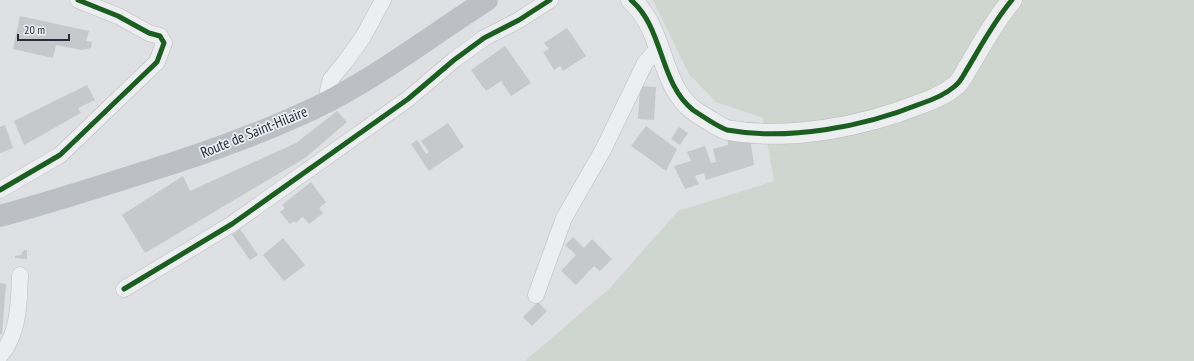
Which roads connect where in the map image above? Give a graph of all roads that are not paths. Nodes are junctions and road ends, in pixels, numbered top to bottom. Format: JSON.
{"nodes":[{"id":1,"x":78,"y":0,"type":"edge"},
{"id":2,"x":383,"y":0,"type":"edge"},
{"id":3,"x":487,"y":0,"type":"edge"},
{"id":4,"x":550,"y":0,"type":"edge"},
{"id":5,"x":631,"y":0,"type":"edge"},
{"id":6,"x":1012,"y":0,"type":"edge"},
{"id":7,"x":659,"y":47,"type":"junction"},
{"id":8,"x":325,"y":103,"type":"junction"},
{"id":9,"x":0,"y":190,"type":"edge"},
{"id":10,"x":0,"y":216,"type":"edge"},
{"id":11,"x":20,"y":275,"type":"dead end"},
{"id":12,"x":124,"y":289,"type":"dead end"},
{"id":13,"x":536,"y":295,"type":"dead end"},
{"id":14,"x":0,"y":356,"type":"edge"}],
"edges":[{"from":1,"to":9,"type":"street"},
{"from":2,"to":8,"type":"street"},
{"from":3,"to":8,"type":"main road","name":"Route de Saint-Hilaire"},
{"from":4,"to":12,"type":"street"},
{"from":5,"to":7,"type":"street"},
{"from":6,"to":7,"type":"street"},
{"from":7,"to":13,"type":"street"},
{"from":8,"to":10,"type":"main road","name":"Route de Saint-Hilaire"},
{"from":11,"to":14,"type":"street"}]}
